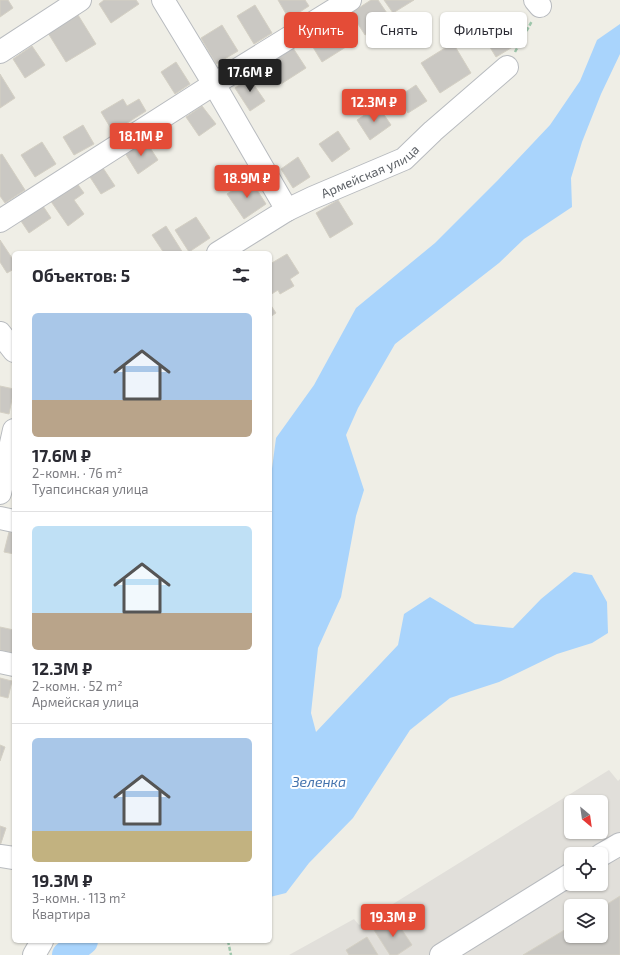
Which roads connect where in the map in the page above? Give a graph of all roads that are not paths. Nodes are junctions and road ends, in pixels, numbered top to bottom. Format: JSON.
{"nodes":[{"id":1,"x":80,"y":0,"type":"edge"},
{"id":2,"x":163,"y":0,"type":"edge"},
{"id":3,"x":350,"y":0,"type":"edge"},
{"id":4,"x":0,"y":52,"type":"edge"},
{"id":5,"x":507,"y":67,"type":"road end"},
{"id":6,"x":214,"y":84,"type":"junction"},
{"id":7,"x":287,"y":210,"type":"junction"},
{"id":8,"x":0,"y":221,"type":"edge"},
{"id":9,"x":221,"y":251,"type":"edge"},
{"id":10,"x":0,"y":333,"type":"edge"},
{"id":11,"x":12,"y":348,"type":"edge"},
{"id":12,"x":12,"y":439,"type":"edge"},
{"id":13,"x":0,"y":493,"type":"edge"},
{"id":14,"x":0,"y":518,"type":"edge"},
{"id":15,"x":12,"y":521,"type":"edge"},
{"id":16,"x":0,"y":662,"type":"edge"},
{"id":17,"x":12,"y":665,"type":"edge"},
{"id":18,"x":620,"y":844,"type":"edge"},
{"id":19,"x":608,"y":851,"type":"edge"},
{"id":20,"x":0,"y":856,"type":"edge"},
{"id":21,"x":12,"y":858,"type":"edge"},
{"id":22,"x":564,"y":878,"type":"edge"},
{"id":23,"x":41,"y":943,"type":"edge"},
{"id":24,"x":34,"y":955,"type":"edge"},
{"id":25,"x":441,"y":955,"type":"edge"}],
"edges":[{"from":1,"to":4,"type":"street"},
{"from":2,"to":6,"type":"street"},
{"from":3,"to":6,"type":"street"},
{"from":5,"to":7,"type":"street","name":"Армейская улица"},
{"from":6,"to":7,"type":"street"},
{"from":6,"to":8,"type":"street"},
{"from":7,"to":9,"type":"street","name":"Армейская улица"},
{"from":10,"to":11,"type":"street"},
{"from":12,"to":13,"type":"street"},
{"from":14,"to":15,"type":"street"},
{"from":16,"to":17,"type":"street"},
{"from":18,"to":19,"type":"street"},
{"from":20,"to":21,"type":"street"},
{"from":22,"to":25,"type":"street"},
{"from":23,"to":24,"type":"street"}]}
